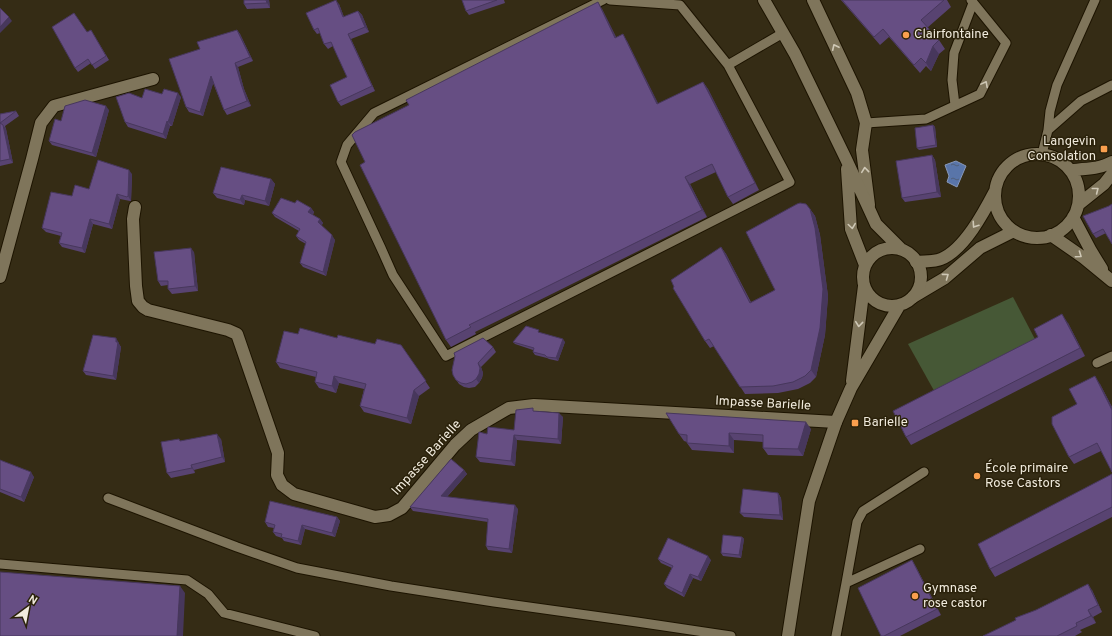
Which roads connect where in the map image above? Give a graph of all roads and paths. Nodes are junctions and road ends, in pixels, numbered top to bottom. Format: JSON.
{"nodes":[{"id":1,"x":603,"y":0,"type":"edge"},
{"id":2,"x":610,"y":0,"type":"edge"},
{"id":3,"x":764,"y":0,"type":"edge"},
{"id":4,"x":813,"y":0,"type":"edge"},
{"id":5,"x":1095,"y":0,"type":"edge"},
{"id":6,"x":972,"y":1,"type":"edge"},
{"id":7,"x":783,"y":33,"type":"junction"},
{"id":8,"x":728,"y":65,"type":"junction"},
{"id":9,"x":153,"y":79,"type":"dead end"},
{"id":10,"x":1111,"y":85,"type":"edge"},
{"id":11,"x":955,"y":105,"type":"junction"},
{"id":12,"x":866,"y":123,"type":"junction"},
{"id":13,"x":1048,"y":130,"type":"junction"},
{"id":14,"x":1042,"y":154,"type":"junction"},
{"id":15,"x":846,"y":159,"type":"junction"},
{"id":16,"x":1112,"y":162,"type":"edge"},
{"id":17,"x":1070,"y":170,"type":"junction"},
{"id":18,"x":1112,"y":174,"type":"edge"},
{"id":19,"x":995,"y":191,"type":"junction"},
{"id":20,"x":1079,"y":204,"type":"junction"},
{"id":21,"x":135,"y":207,"type":"dead end"},
{"id":22,"x":869,"y":209,"type":"junction"},
{"id":23,"x":1073,"y":217,"type":"junction"},
{"id":24,"x":1014,"y":231,"type":"junction"},
{"id":25,"x":1051,"y":235,"type":"junction"},
{"id":26,"x":901,"y":249,"type":"junction"},
{"id":27,"x":916,"y":262,"type":"junction"},
{"id":28,"x":865,"y":265,"type":"junction"},
{"id":29,"x":0,"y":277,"type":"edge"},
{"id":30,"x":1109,"y":278,"type":"edge"},
{"id":31,"x":864,"y":286,"type":"junction"},
{"id":32,"x":913,"y":297,"type":"junction"},
{"id":33,"x":899,"y":306,"type":"junction"},
{"id":34,"x":1112,"y":356,"type":"edge"},
{"id":35,"x":1097,"y":363,"type":"dead end"},
{"id":36,"x":851,"y":388,"type":"junction"},
{"id":37,"x":836,"y":422,"type":"junction"},
{"id":38,"x":924,"y":472,"type":"dead end"},
{"id":39,"x":108,"y":498,"type":"dead end"},
{"id":40,"x":920,"y":550,"type":"dead end"},
{"id":41,"x":0,"y":564,"type":"edge"},
{"id":42,"x":846,"y":583,"type":"junction"},
{"id":43,"x":315,"y":636,"type":"edge"},
{"id":44,"x":731,"y":636,"type":"edge"},
{"id":45,"x":788,"y":636,"type":"edge"},
{"id":46,"x":836,"y":636,"type":"edge"}],
"edges":[{"from":1,"to":8,"type":"lane"},
{"from":2,"to":8,"type":"lane"},
{"from":3,"to":7,"type":"street"},
{"from":12,"to":4,"type":"street","one_way":true},
{"from":5,"to":13,"type":"lane"},
{"from":6,"to":11,"type":"lane"},
{"from":11,"to":6,"type":"lane","one_way":true},
{"from":7,"to":8,"type":"lane"},
{"from":7,"to":15,"type":"street"},
{"from":9,"to":29,"type":"street"},
{"from":10,"to":13,"type":"lane"},
{"from":11,"to":12,"type":"lane"},
{"from":22,"to":12,"type":"street","one_way":true},
{"from":13,"to":14,"type":"lane"},
{"from":14,"to":17,"type":"street"},
{"from":14,"to":19,"type":"street"},
{"from":15,"to":22,"type":"street"},
{"from":15,"to":28,"type":"street","one_way":true},
{"from":16,"to":17,"type":"street"},
{"from":17,"to":20,"type":"street"},
{"from":20,"to":18,"type":"street","one_way":true},
{"from":19,"to":24,"type":"street"},
{"from":19,"to":27,"type":"street","one_way":true},
{"from":20,"to":23,"type":"street"},
{"from":21,"to":37,"type":"street","name":"Impasse Barielle"},
{"from":22,"to":26,"type":"street"},
{"from":23,"to":25,"type":"street"},
{"from":23,"to":30,"type":"street"},
{"from":24,"to":25,"type":"street"},
{"from":32,"to":24,"type":"street","one_way":true},
{"from":25,"to":30,"type":"street","one_way":true},
{"from":26,"to":27,"type":"street"},
{"from":26,"to":28,"type":"street"},
{"from":27,"to":32,"type":"street"},
{"from":28,"to":31,"type":"street"},
{"from":31,"to":33,"type":"street"},
{"from":31,"to":36,"type":"street","one_way":true},
{"from":32,"to":33,"type":"street"},
{"from":33,"to":36,"type":"street"},
{"from":34,"to":35,"type":"lane"},
{"from":36,"to":37,"type":"street"},
{"from":37,"to":45,"type":"street"},
{"from":38,"to":42,"type":"lane"},
{"from":39,"to":44,"type":"lane"},
{"from":40,"to":42,"type":"lane"},
{"from":41,"to":43,"type":"lane"},
{"from":42,"to":46,"type":"lane"}]}
